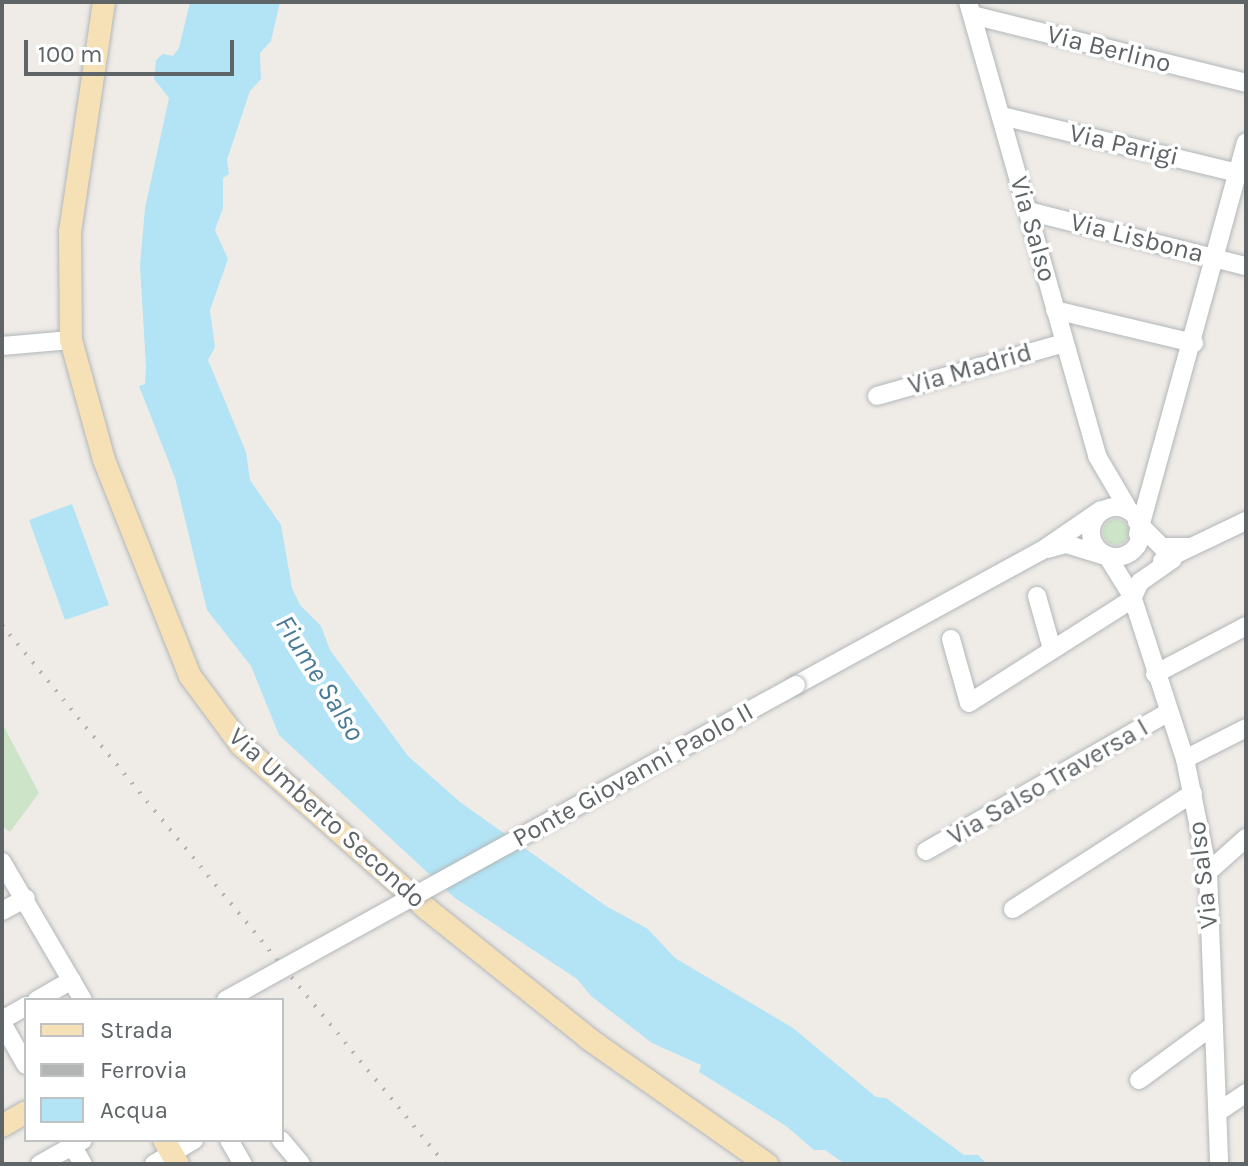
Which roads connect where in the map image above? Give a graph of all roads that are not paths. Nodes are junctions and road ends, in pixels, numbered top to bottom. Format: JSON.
{"nodes":[{"id":1,"x":104,"y":2,"type":"edge"},
{"id":2,"x":970,"y":8,"type":"edge"},
{"id":3,"x":1246,"y":83,"type":"edge"},
{"id":4,"x":1002,"y":116,"type":"junction"},
{"id":5,"x":1246,"y":143,"type":"edge"},
{"id":6,"x":1242,"y":174,"type":"edge"},
{"id":7,"x":1028,"y":211,"type":"junction"},
{"id":8,"x":1216,"y":258,"type":"junction"},
{"id":9,"x":1246,"y":266,"type":"edge"},
{"id":10,"x":1055,"y":310,"type":"junction"},
{"id":11,"x":71,"y":340,"type":"junction"},
{"id":12,"x":1064,"y":343,"type":"junction"},
{"id":13,"x":1194,"y":343,"type":"junction"},
{"id":14,"x":2,"y":346,"type":"edge"},
{"id":15,"x":877,"y":396,"type":"dead end"},
{"id":16,"x":1097,"y":456,"type":"junction"},
{"id":17,"x":1154,"y":463,"type":"junction"},
{"id":18,"x":1246,"y":521,"type":"edge"},
{"id":19,"x":1118,"y":530,"type":"junction"},
{"id":20,"x":1199,"y":545,"type":"junction"},
{"id":21,"x":1041,"y":551,"type":"junction"},
{"id":22,"x":1173,"y":559,"type":"junction"},
{"id":23,"x":1037,"y":596,"type":"dead end"},
{"id":24,"x":1132,"y":598,"type":"junction"},
{"id":25,"x":1246,"y":626,"type":"edge"},
{"id":26,"x":951,"y":639,"type":"dead end"},
{"id":27,"x":1052,"y":649,"type":"junction"},
{"id":28,"x":1155,"y":674,"type":"junction"},
{"id":29,"x":1169,"y":712,"type":"junction"},
{"id":30,"x":1246,"y":728,"type":"edge"},
{"id":31,"x":1185,"y":759,"type":"junction"},
{"id":32,"x":1193,"y":793,"type":"junction"},
{"id":33,"x":1246,"y":838,"type":"edge"},
{"id":34,"x":926,"y":851,"type":"dead end"},
{"id":35,"x":2,"y":862,"type":"edge"},
{"id":36,"x":1208,"y":872,"type":"junction"},
{"id":37,"x":26,"y":898,"type":"junction"},
{"id":38,"x":1013,"y":909,"type":"dead end"},
{"id":39,"x":2,"y":911,"type":"edge"},
{"id":40,"x":72,"y":980,"type":"junction"},
{"id":41,"x":40,"y":998,"type":"edge"},
{"id":42,"x":82,"y":998,"type":"edge"},
{"id":43,"x":230,"y":998,"type":"edge"},
{"id":44,"x":24,"y":1007,"type":"edge"},
{"id":45,"x":2,"y":1021,"type":"edge"},
{"id":46,"x":1214,"y":1025,"type":"junction"},
{"id":47,"x":24,"y":1061,"type":"edge"},
{"id":48,"x":1139,"y":1080,"type":"dead end"},
{"id":49,"x":1246,"y":1093,"type":"edge"},
{"id":50,"x":1218,"y":1112,"type":"junction"},
{"id":51,"x":24,"y":1113,"type":"edge"},
{"id":52,"x":2,"y":1126,"type":"edge"},
{"id":53,"x":75,"y":1142,"type":"edge"},
{"id":54,"x":190,"y":1142,"type":"edge"},
{"id":55,"x":230,"y":1142,"type":"edge"},
{"id":56,"x":283,"y":1142,"type":"edge"},
{"id":57,"x":167,"y":1155,"type":"edge"},
{"id":58,"x":40,"y":1164,"type":"edge"},
{"id":59,"x":83,"y":1164,"type":"edge"},
{"id":60,"x":243,"y":1164,"type":"edge"},
{"id":61,"x":301,"y":1164,"type":"edge"},
{"id":62,"x":767,"y":1164,"type":"edge"},
{"id":63,"x":1219,"y":1164,"type":"edge"}],
"edges":[{"from":1,"to":11,"type":"main road","name":"Via Umberto Secondo"},
{"from":2,"to":3,"type":"street","name":"Via Berlino"},
{"from":2,"to":4,"type":"street","name":"Via Salso"},
{"from":4,"to":6,"type":"street","name":"Via Parigi"},
{"from":4,"to":7,"type":"street","name":"Via Salso"},
{"from":5,"to":6,"type":"street"},
{"from":6,"to":8,"type":"street"},
{"from":7,"to":8,"type":"street","name":"Via Lisbona"},
{"from":7,"to":10,"type":"street","name":"Via Salso"},
{"from":8,"to":9,"type":"street","name":"Via Lisbona"},
{"from":8,"to":13,"type":"street"},
{"from":10,"to":12,"type":"street","name":"Via Salso"},
{"from":10,"to":13,"type":"street"},
{"from":11,"to":14,"type":"street"},
{"from":11,"to":62,"type":"main road","name":"Via Umberto Secondo"},
{"from":12,"to":15,"type":"street","name":"Via Madrid"},
{"from":12,"to":16,"type":"street","name":"Via Salso"},
{"from":13,"to":17,"type":"street"},
{"from":16,"to":19,"type":"street"},
{"from":16,"to":19,"type":"street","name":"Via Salso"},
{"from":17,"to":19,"type":"street"},
{"from":17,"to":19,"type":"street","name":"Ponte Giovanni Paolo II"},
{"from":18,"to":20,"type":"street"},
{"from":19,"to":20,"type":"street"},
{"from":19,"to":21,"type":"street","name":"Ponte Giovanni Paolo II"},
{"from":19,"to":21,"type":"street"},
{"from":19,"to":22,"type":"street"},
{"from":19,"to":24,"type":"street","name":"Via Salso"},
{"from":20,"to":22,"type":"street"},
{"from":21,"to":43,"type":"street","name":"Ponte Giovanni Paolo II","bridge":true},
{"from":22,"to":24,"type":"street"},
{"from":23,"to":27,"type":"street"},
{"from":24,"to":27,"type":"street"},
{"from":24,"to":28,"type":"street","name":"Via Salso"},
{"from":25,"to":28,"type":"street"},
{"from":26,"to":27,"type":"street"},
{"from":28,"to":29,"type":"street","name":"Via Salso"},
{"from":29,"to":31,"type":"street","name":"Via Salso"},
{"from":29,"to":34,"type":"street","name":"Via Salso Traversa I"},
{"from":30,"to":31,"type":"street"},
{"from":31,"to":32,"type":"street","name":"Via Salso"},
{"from":32,"to":36,"type":"street","name":"Via Salso"},
{"from":32,"to":38,"type":"street"},
{"from":33,"to":36,"type":"street"},
{"from":35,"to":37,"type":"street"},
{"from":36,"to":46,"type":"street","name":"Via Salso"},
{"from":37,"to":39,"type":"street"},
{"from":37,"to":40,"type":"street"},
{"from":40,"to":41,"type":"street"},
{"from":40,"to":42,"type":"street"},
{"from":44,"to":45,"type":"street"},
{"from":45,"to":47,"type":"street"},
{"from":46,"to":48,"type":"street"},
{"from":46,"to":50,"type":"street","name":"Via Salso"},
{"from":49,"to":50,"type":"street"},
{"from":50,"to":63,"type":"street","name":"Via Salso"},
{"from":51,"to":52,"type":"main road"},
{"from":53,"to":58,"type":"street"},
{"from":53,"to":59,"type":"street"},
{"from":54,"to":57,"type":"street"},
{"from":55,"to":60,"type":"street"},
{"from":56,"to":61,"type":"street"}]}
